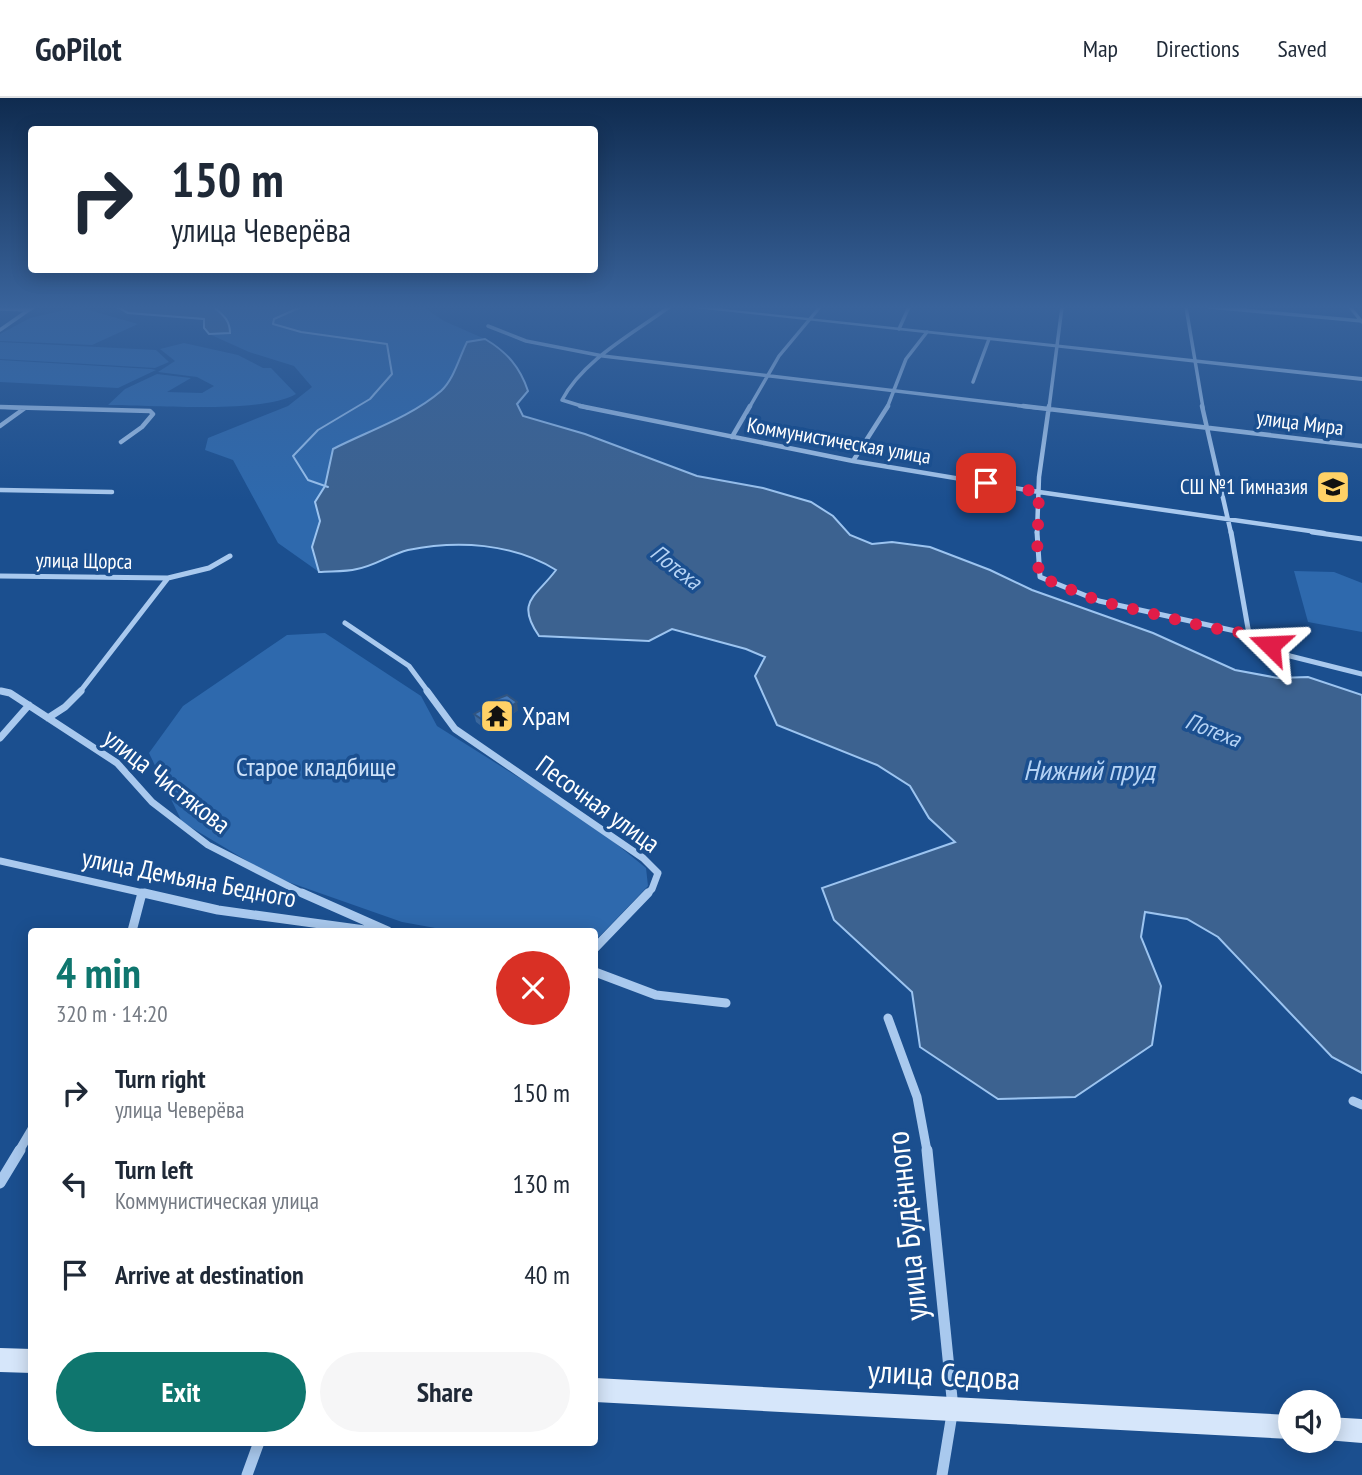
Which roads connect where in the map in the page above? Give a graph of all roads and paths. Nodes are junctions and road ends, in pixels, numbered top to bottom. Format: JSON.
{"nodes":[{"id":1,"x":586,"y":371,"type":"edge"},
{"id":2,"x":730,"y":371,"type":"edge"},
{"id":3,"x":772,"y":371,"type":"edge"},
{"id":4,"x":902,"y":371,"type":"edge"},
{"id":5,"x":977,"y":371,"type":"edge"},
{"id":6,"x":1055,"y":371,"type":"edge"},
{"id":7,"x":1198,"y":371,"type":"edge"},
{"id":8,"x":1287,"y":371,"type":"edge"},
{"id":9,"x":770,"y":376,"type":"junction"},
{"id":10,"x":1362,"y":379,"type":"edge"},
{"id":11,"x":973,"y":382,"type":"dead end"},
{"id":12,"x":895,"y":392,"type":"junction"},
{"id":13,"x":0,"y":407,"type":"edge"},
{"id":14,"x":25,"y":408,"type":"junction"},
{"id":15,"x":1049,"y":411,"type":"junction"},
{"id":16,"x":0,"y":426,"type":"edge"},
{"id":17,"x":1206,"y":428,"type":"junction"},
{"id":18,"x":733,"y":437,"type":"junction"},
{"id":19,"x":121,"y":442,"type":"dead end"},
{"id":20,"x":1362,"y":446,"type":"edge"},
{"id":21,"x":853,"y":461,"type":"junction"},
{"id":22,"x":0,"y":490,"type":"edge"},
{"id":23,"x":111,"y":492,"type":"dead end"},
{"id":24,"x":1039,"y":492,"type":"junction"},
{"id":25,"x":1229,"y":520,"type":"junction"},
{"id":26,"x":1362,"y":539,"type":"edge"},
{"id":27,"x":230,"y":556,"type":"dead end"},
{"id":28,"x":0,"y":576,"type":"edge"},
{"id":29,"x":168,"y":578,"type":"junction"},
{"id":30,"x":345,"y":624,"type":"dead end"},
{"id":31,"x":1250,"y":634,"type":"junction"},
{"id":32,"x":1362,"y":674,"type":"edge"},
{"id":33,"x":0,"y":691,"type":"edge"},
{"id":34,"x":29,"y":705,"type":"junction"},
{"id":35,"x":48,"y":718,"type":"junction"},
{"id":36,"x":0,"y":738,"type":"edge"},
{"id":37,"x":0,"y":861,"type":"edge"},
{"id":38,"x":142,"y":892,"type":"junction"},
{"id":39,"x":133,"y":928,"type":"edge"},
{"id":40,"x":350,"y":928,"type":"edge"},
{"id":41,"x":381,"y":928,"type":"edge"},
{"id":42,"x":598,"y":945,"type":"edge"},
{"id":43,"x":598,"y":973,"type":"edge"},
{"id":44,"x":726,"y":1003,"type":"dead end"},
{"id":45,"x":888,"y":1018,"type":"dead end"},
{"id":46,"x":28,"y":1136,"type":"edge"},
{"id":47,"x":0,"y":1183,"type":"edge"},
{"id":48,"x":0,"y":1360,"type":"edge"},
{"id":49,"x":28,"y":1361,"type":"edge"},
{"id":50,"x":598,"y":1390,"type":"edge"},
{"id":51,"x":953,"y":1408,"type":"junction"},
{"id":52,"x":1278,"y":1426,"type":"edge"},
{"id":53,"x":1341,"y":1430,"type":"edge"},
{"id":54,"x":1362,"y":1431,"type":"edge"},
{"id":55,"x":258,"y":1446,"type":"edge"},
{"id":56,"x":247,"y":1475,"type":"edge"},
{"id":57,"x":942,"y":1475,"type":"edge"}],
"edges":[{"from":1,"to":18,"type":"street","name":"Коммунистическая улица"},
{"from":2,"to":9,"type":"street","name":"улица Мира"},
{"from":3,"to":9,"type":"street"},
{"from":4,"to":12,"type":"street"},
{"from":5,"to":11,"type":"street"},
{"from":6,"to":15,"type":"street"},
{"from":7,"to":17,"type":"street"},
{"from":8,"to":10,"type":"street"},
{"from":9,"to":12,"type":"street","name":"улица Мира"},
{"from":9,"to":18,"type":"street"},
{"from":12,"to":15,"type":"street","name":"улица Мира"},
{"from":12,"to":21,"type":"street"},
{"from":13,"to":14,"type":"street"},
{"from":14,"to":16,"type":"street"},
{"from":14,"to":19,"type":"street"},
{"from":15,"to":17,"type":"street","name":"улица Мира"},
{"from":15,"to":24,"type":"street"},
{"from":17,"to":20,"type":"street","name":"улица Мира"},
{"from":17,"to":25,"type":"street"},
{"from":18,"to":21,"type":"street","name":"Коммунистическая улица"},
{"from":21,"to":24,"type":"street","name":"Коммунистическая улица"},
{"from":22,"to":23,"type":"street"},
{"from":24,"to":25,"type":"street","name":"Коммунистическая улица"},
{"from":24,"to":31,"type":"street"},
{"from":25,"to":26,"type":"street","name":"Коммунистическая улица"},
{"from":25,"to":31,"type":"street"},
{"from":27,"to":29,"type":"street","name":"улица Щорса"},
{"from":28,"to":29,"type":"street","name":"улица Щорса"},
{"from":29,"to":35,"type":"street"},
{"from":30,"to":42,"type":"street","name":"Песочная улица"},
{"from":31,"to":32,"type":"street"},
{"from":33,"to":34,"type":"street","name":"улица Чистякова"},
{"from":34,"to":35,"type":"street","name":"улица Чистякова"},
{"from":34,"to":36,"type":"street"},
{"from":35,"to":41,"type":"street","name":"улица Чистякова"},
{"from":37,"to":38,"type":"street","name":"улица Демьяна Бедного"},
{"from":38,"to":39,"type":"street"},
{"from":38,"to":40,"type":"street","name":"улица Демьяна Бедного"},
{"from":43,"to":44,"type":"street"},
{"from":45,"to":51,"type":"street","name":"улица Будённого"},
{"from":46,"to":47,"type":"street"},
{"from":48,"to":49,"type":"main road"},
{"from":50,"to":51,"type":"main road","name":"улица Седова"},
{"from":51,"to":52,"type":"main road","name":"улица Седова"},
{"from":51,"to":57,"type":"street","name":"улица Будённого"},
{"from":53,"to":54,"type":"main road"},
{"from":55,"to":56,"type":"street"}]}
